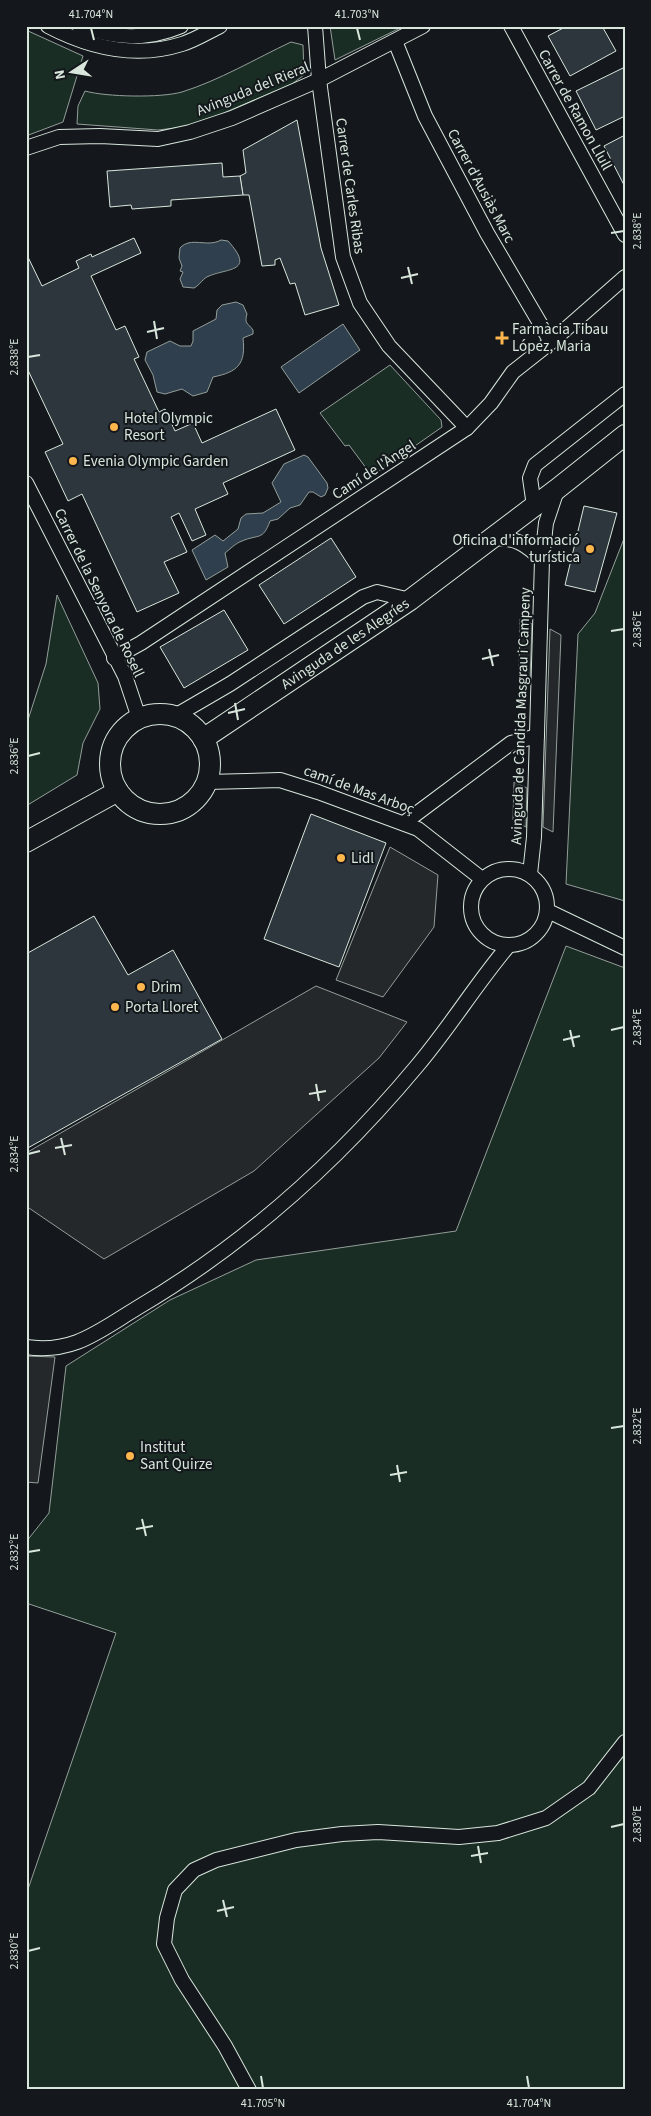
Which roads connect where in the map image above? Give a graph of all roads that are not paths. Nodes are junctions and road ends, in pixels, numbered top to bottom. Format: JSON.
{"nodes":[{"id":1,"x":48,"y":26,"type":"edge"},
{"id":2,"x":78,"y":26,"type":"edge"},
{"id":3,"x":180,"y":26,"type":"edge"},
{"id":4,"x":220,"y":26,"type":"edge"},
{"id":5,"x":314,"y":26,"type":"edge"},
{"id":6,"x":423,"y":26,"type":"edge"},
{"id":7,"x":511,"y":26,"type":"edge"},
{"id":8,"x":395,"y":41,"type":"junction"},
{"id":9,"x":319,"y":80,"type":"junction"},
{"id":10,"x":26,"y":148,"type":"edge"},
{"id":11,"x":625,"y":235,"type":"edge"},
{"id":12,"x":625,"y":276,"type":"edge"},
{"id":13,"x":551,"y":342,"type":"junction"},
{"id":14,"x":625,"y":394,"type":"edge"},
{"id":15,"x":467,"y":428,"type":"junction"},
{"id":16,"x":625,"y":435,"type":"edge"},
{"id":17,"x":26,"y":483,"type":"edge"},
{"id":18,"x":558,"y":489,"type":"junction"},
{"id":19,"x":534,"y":506,"type":"junction"},
{"id":20,"x":492,"y":538,"type":"junction"},
{"id":21,"x":542,"y":560,"type":"junction"},
{"id":22,"x":410,"y":600,"type":"junction"},
{"id":23,"x":114,"y":658,"type":"junction"},
{"id":24,"x":175,"y":716,"type":"junction"},
{"id":25,"x":139,"y":718,"type":"junction"},
{"id":26,"x":537,"y":736,"type":"junction"},
{"id":27,"x":203,"y":739,"type":"junction"},
{"id":28,"x":207,"y":782,"type":"junction"},
{"id":29,"x":118,"y":791,"type":"junction"},
{"id":30,"x":404,"y":823,"type":"junction"},
{"id":31,"x":26,"y":842,"type":"edge"},
{"id":32,"x":530,"y":874,"type":"junction"},
{"id":33,"x":482,"y":879,"type":"junction"},
{"id":34,"x":548,"y":911,"type":"junction"},
{"id":35,"x":509,"y":945,"type":"junction"},
{"id":36,"x":625,"y":948,"type":"edge"},
{"id":37,"x":26,"y":1347,"type":"edge"},
{"id":38,"x":625,"y":1742,"type":"edge"},
{"id":39,"x":249,"y":2090,"type":"edge"}],
"edges":[{"from":1,"to":4,"type":"street"},
{"from":2,"to":3,"type":"street"},
{"from":5,"to":9,"type":"street","name":"Carrer de Carles Ribas"},
{"from":6,"to":8,"type":"street","name":"Avinguda del Rieral"},
{"from":7,"to":11,"type":"street","name":"Carrer de Ramon Llull"},
{"from":8,"to":9,"type":"street","name":"Avinguda del Rieral"},
{"from":8,"to":13,"type":"street","name":"Carrer d'Ausiàs Marc"},
{"from":9,"to":10,"type":"street","name":"Avinguda del Rieral"},
{"from":9,"to":15,"type":"street","name":"Carrer de Carles Ribas"},
{"from":12,"to":13,"type":"street","name":"Camí de l'Àngel"},
{"from":13,"to":15,"type":"street","name":"Camí de l'Àngel"},
{"from":14,"to":19,"type":"street"},
{"from":15,"to":23,"type":"street","name":"Camí de l'Àngel"},
{"from":16,"to":18,"type":"main road"},
{"from":17,"to":23,"type":"street","name":"Carrer de la Senyora de Rosell"},
{"from":18,"to":19,"type":"main road"},
{"from":18,"to":21,"type":"street","name":"Avinguda de Càndida Masgrau i Campeny"},
{"from":19,"to":20,"type":"main road"},
{"from":20,"to":21,"type":"street"},
{"from":20,"to":22,"type":"main road"},
{"from":21,"to":26,"type":"street","name":"Avinguda de Càndida Masgrau i Campeny"},
{"from":22,"to":24,"type":"street","name":"Avinguda de les Alegríes"},
{"from":22,"to":27,"type":"main road","name":"Avinguda de les Alegríes"},
{"from":23,"to":25,"type":"street","name":"Carrer de la Senyora de Rosell"},
{"from":24,"to":25,"type":"main road"},
{"from":24,"to":27,"type":"main road"},
{"from":25,"to":29,"type":"main road"},
{"from":26,"to":30,"type":"street"},
{"from":26,"to":32,"type":"street","name":"Avinguda de Càndida Masgrau i Campeny"},
{"from":27,"to":28,"type":"main road"},
{"from":28,"to":29,"type":"main road"},
{"from":28,"to":30,"type":"street","name":"camí de Mas Arboç"},
{"from":29,"to":31,"type":"main road"},
{"from":30,"to":33,"type":"street","name":"camí de Mas Arboç"},
{"from":32,"to":33,"type":"street"},
{"from":32,"to":34,"type":"street"},
{"from":33,"to":35,"type":"street"},
{"from":34,"to":35,"type":"street"},
{"from":34,"to":36,"type":"street"},
{"from":35,"to":37,"type":"street"},
{"from":38,"to":39,"type":"street"}]}
